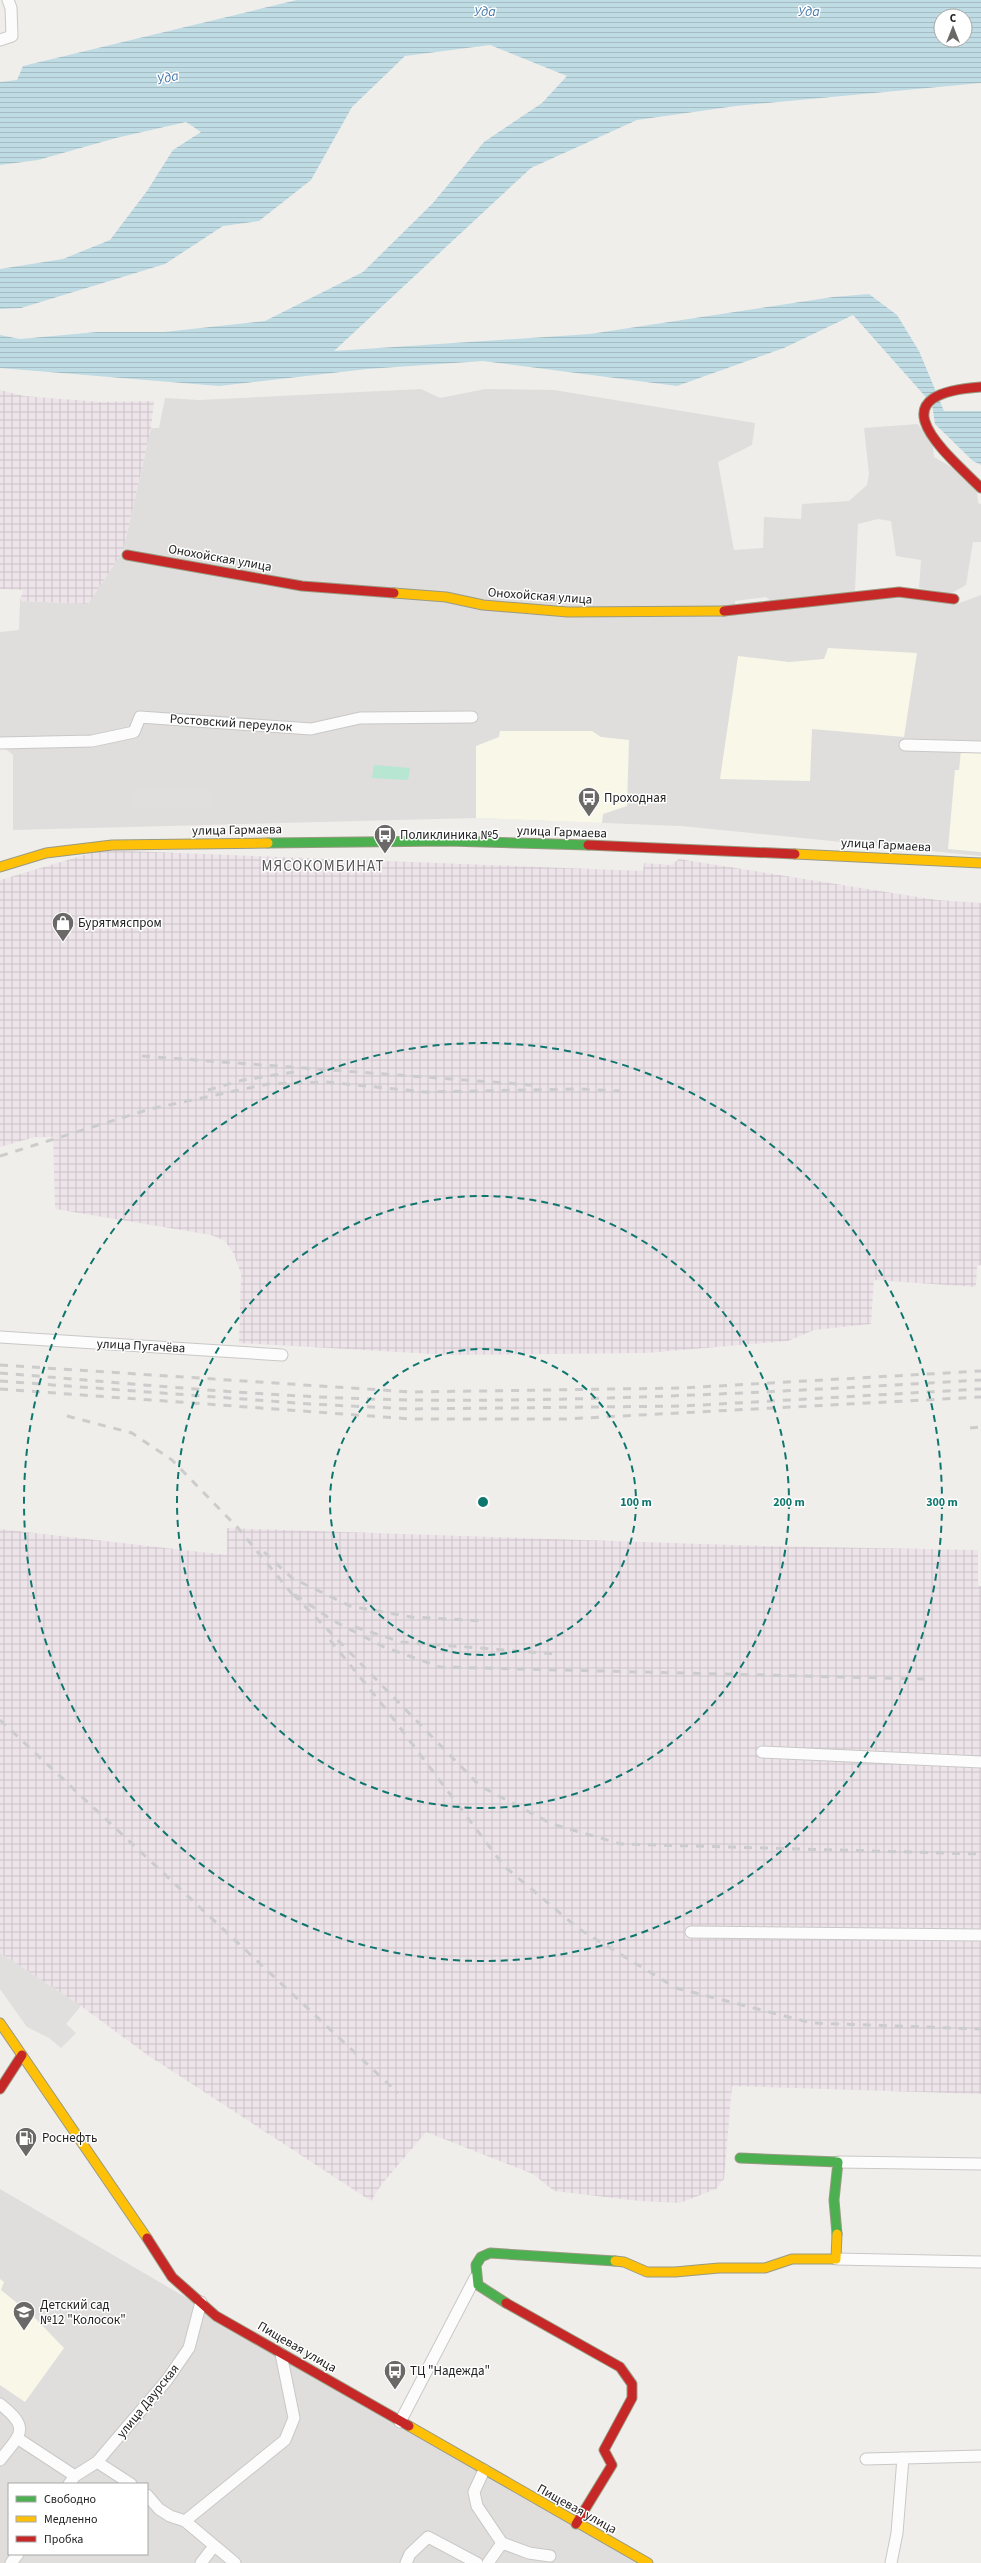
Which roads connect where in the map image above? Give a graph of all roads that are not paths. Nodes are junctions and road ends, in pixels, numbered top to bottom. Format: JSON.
{"nodes":[{"id":1,"x":8,"y":0,"type":"edge"},
{"id":2,"x":0,"y":40,"type":"edge"},
{"id":3,"x":981,"y":387,"type":"edge"},
{"id":4,"x":981,"y":488,"type":"edge"},
{"id":5,"x":127,"y":555,"type":"dead end"},
{"id":6,"x":954,"y":599,"type":"dead end"},
{"id":7,"x":472,"y":717,"type":"dead end"},
{"id":8,"x":0,"y":742,"type":"edge"},
{"id":9,"x":905,"y":745,"type":"dead end"},
{"id":10,"x":981,"y":747,"type":"edge"},
{"id":11,"x":981,"y":863,"type":"edge"},
{"id":12,"x":0,"y":867,"type":"edge"},
{"id":13,"x":0,"y":1337,"type":"edge"},
{"id":14,"x":282,"y":1355,"type":"dead end"},
{"id":15,"x":762,"y":1752,"type":"dead end"},
{"id":16,"x":981,"y":1762,"type":"edge"},
{"id":17,"x":691,"y":1932,"type":"dead end"},
{"id":18,"x":981,"y":1935,"type":"edge"},
{"id":19,"x":0,"y":2023,"type":"edge"},
{"id":20,"x":22,"y":2054,"type":"junction"},
{"id":21,"x":0,"y":2089,"type":"edge"},
{"id":22,"x":740,"y":2158,"type":"dead end"},
{"id":23,"x":838,"y":2162,"type":"junction"},
{"id":24,"x":981,"y":2164,"type":"edge"},
{"id":25,"x":836,"y":2259,"type":"junction"},
{"id":26,"x":981,"y":2262,"type":"edge"},
{"id":27,"x":475,"y":2278,"type":"junction"},
{"id":28,"x":201,"y":2302,"type":"junction"},
{"id":29,"x":281,"y":2354,"type":"junction"},
{"id":30,"x":0,"y":2404,"type":"edge"},
{"id":31,"x":400,"y":2422,"type":"junction"},
{"id":32,"x":17,"y":2438,"type":"junction"},
{"id":33,"x":981,"y":2456,"type":"edge"},
{"id":34,"x":903,"y":2458,"type":"junction"},
{"id":35,"x":866,"y":2459,"type":"dead end"},
{"id":36,"x":0,"y":2460,"type":"edge"},
{"id":37,"x":97,"y":2462,"type":"junction"},
{"id":38,"x":484,"y":2470,"type":"junction"},
{"id":39,"x":72,"y":2480,"type":"edge"},
{"id":40,"x":129,"y":2483,"type":"edge"},
{"id":41,"x":148,"y":2496,"type":"edge"},
{"id":42,"x":185,"y":2521,"type":"junction"},
{"id":43,"x":576,"y":2524,"type":"junction"},
{"id":44,"x":502,"y":2543,"type":"junction"},
{"id":45,"x":214,"y":2546,"type":"junction"},
{"id":46,"x":17,"y":2555,"type":"edge"},
{"id":47,"x":550,"y":2556,"type":"dead end"},
{"id":48,"x":11,"y":2563,"type":"edge"},
{"id":49,"x":201,"y":2563,"type":"edge"},
{"id":50,"x":235,"y":2563,"type":"edge"},
{"id":51,"x":406,"y":2563,"type":"edge"},
{"id":52,"x":477,"y":2563,"type":"edge"},
{"id":53,"x":488,"y":2563,"type":"edge"},
{"id":54,"x":648,"y":2563,"type":"edge"},
{"id":55,"x":891,"y":2563,"type":"edge"}],
"edges":[{"from":1,"to":2,"type":"street"},
{"from":3,"to":4,"type":"street"},
{"from":5,"to":6,"type":"street","name":"Онохойская улица"},
{"from":7,"to":8,"type":"street","name":"Ростовский переулок"},
{"from":9,"to":10,"type":"street"},
{"from":11,"to":12,"type":"street","name":"улица Гармаева"},
{"from":13,"to":14,"type":"street","name":"улица Пугачёва"},
{"from":15,"to":16,"type":"street"},
{"from":17,"to":18,"type":"street"},
{"from":19,"to":20,"type":"street","name":"Пищевая улица"},
{"from":20,"to":21,"type":"street"},
{"from":20,"to":28,"type":"street","name":"Пищевая улица"},
{"from":22,"to":23,"type":"street"},
{"from":23,"to":24,"type":"street"},
{"from":23,"to":25,"type":"street"},
{"from":25,"to":26,"type":"street"},
{"from":25,"to":27,"type":"street"},
{"from":27,"to":31,"type":"street"},
{"from":27,"to":43,"type":"street"},
{"from":28,"to":29,"type":"street","name":"Пищевая улица"},
{"from":28,"to":37,"type":"street","name":"улица Даурская"},
{"from":29,"to":31,"type":"street","name":"Пищевая улица"},
{"from":29,"to":42,"type":"street"},
{"from":30,"to":32,"type":"street"},
{"from":31,"to":38,"type":"street","name":"Пищевая улица"},
{"from":32,"to":36,"type":"street"},
{"from":32,"to":39,"type":"street"},
{"from":33,"to":34,"type":"street"},
{"from":34,"to":35,"type":"street"},
{"from":34,"to":55,"type":"street"},
{"from":37,"to":39,"type":"street","name":"улица Даурская"},
{"from":37,"to":40,"type":"street"},
{"from":38,"to":43,"type":"street","name":"Пищевая улица"},
{"from":38,"to":44,"type":"street"},
{"from":41,"to":42,"type":"street"},
{"from":42,"to":45,"type":"street"},
{"from":43,"to":54,"type":"street","name":"Пищевая улица"},
{"from":44,"to":47,"type":"street"},
{"from":44,"to":53,"type":"street"},
{"from":45,"to":49,"type":"street"},
{"from":45,"to":50,"type":"street"},
{"from":46,"to":48,"type":"street"},
{"from":51,"to":52,"type":"street"}]}
